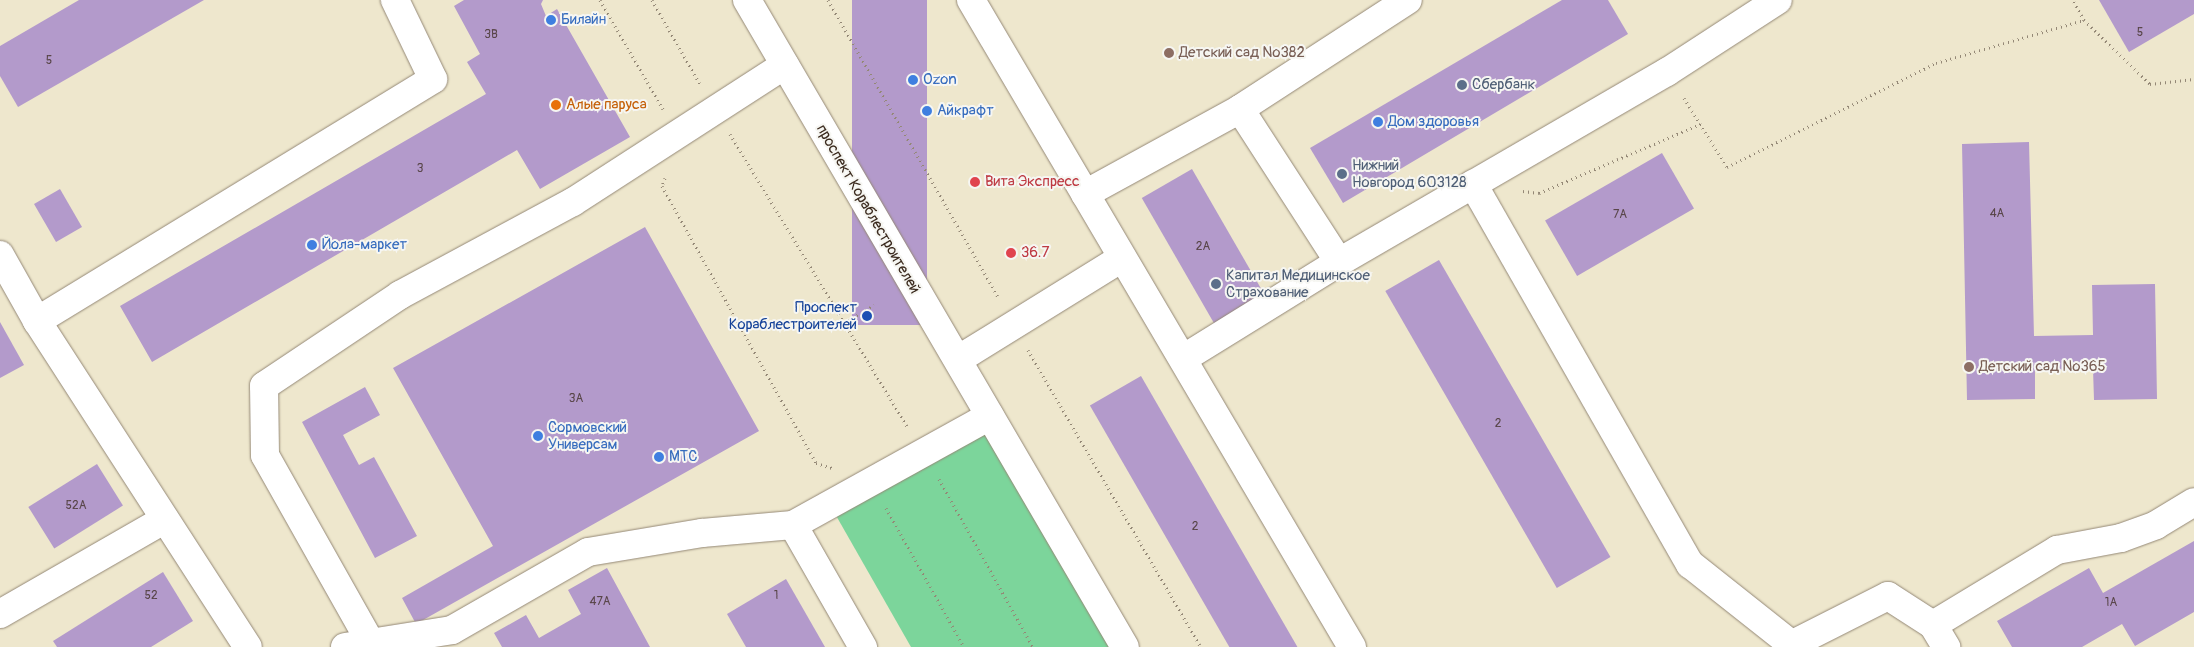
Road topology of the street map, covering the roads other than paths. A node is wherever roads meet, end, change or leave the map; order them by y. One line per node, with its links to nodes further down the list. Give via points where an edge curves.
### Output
1 (395, 0): 13 (street, via 433,78)
2 (748, 0): 6 (street, проспект Кораблестроителей)
3 (971, 0): 9 (street)
4 (1408, 0): 7 (street)
5 (1778, 0): 8 (street, via 1667,72)
6 (785, 65): 15 (street, проспект Кораблестроителей, via 912,286); 22 (street, via 573,202 400,295 264,386 265,455)
7 (1240, 110): 9 (street); 12 (street)
8 (1473, 184): 12 (street); 23 (street, via 1690,564)
9 (1085, 194): 11 (street)
10 (0, 254): 13 (street)
11 (1122, 258): 14 (street); 15 (street)
12 (1339, 262): 14 (street)
13 (37, 321): 18 (street)
14 (1184, 358): 27 (street)
15 (959, 359): 16 (street, проспект Кораблестроителей)
16 (990, 416): 19 (street); 26 (street, проспект Кораблестроителей)
17 (2194, 502): 21 (street, via 2156,524 2121,538 2057,550)
18 (165, 519): 20 (street); 24 (street)
19 (792, 525): 22 (street, via 702,533 588,552 452,630); 25 (street)
20 (0, 614)
21 (1940, 636): 23 (street, via 1888,596)
22 (363, 646)
23 (1789, 646)
24 (248, 647)
25 (863, 647)
26 (1125, 647)
27 (1352, 647)

